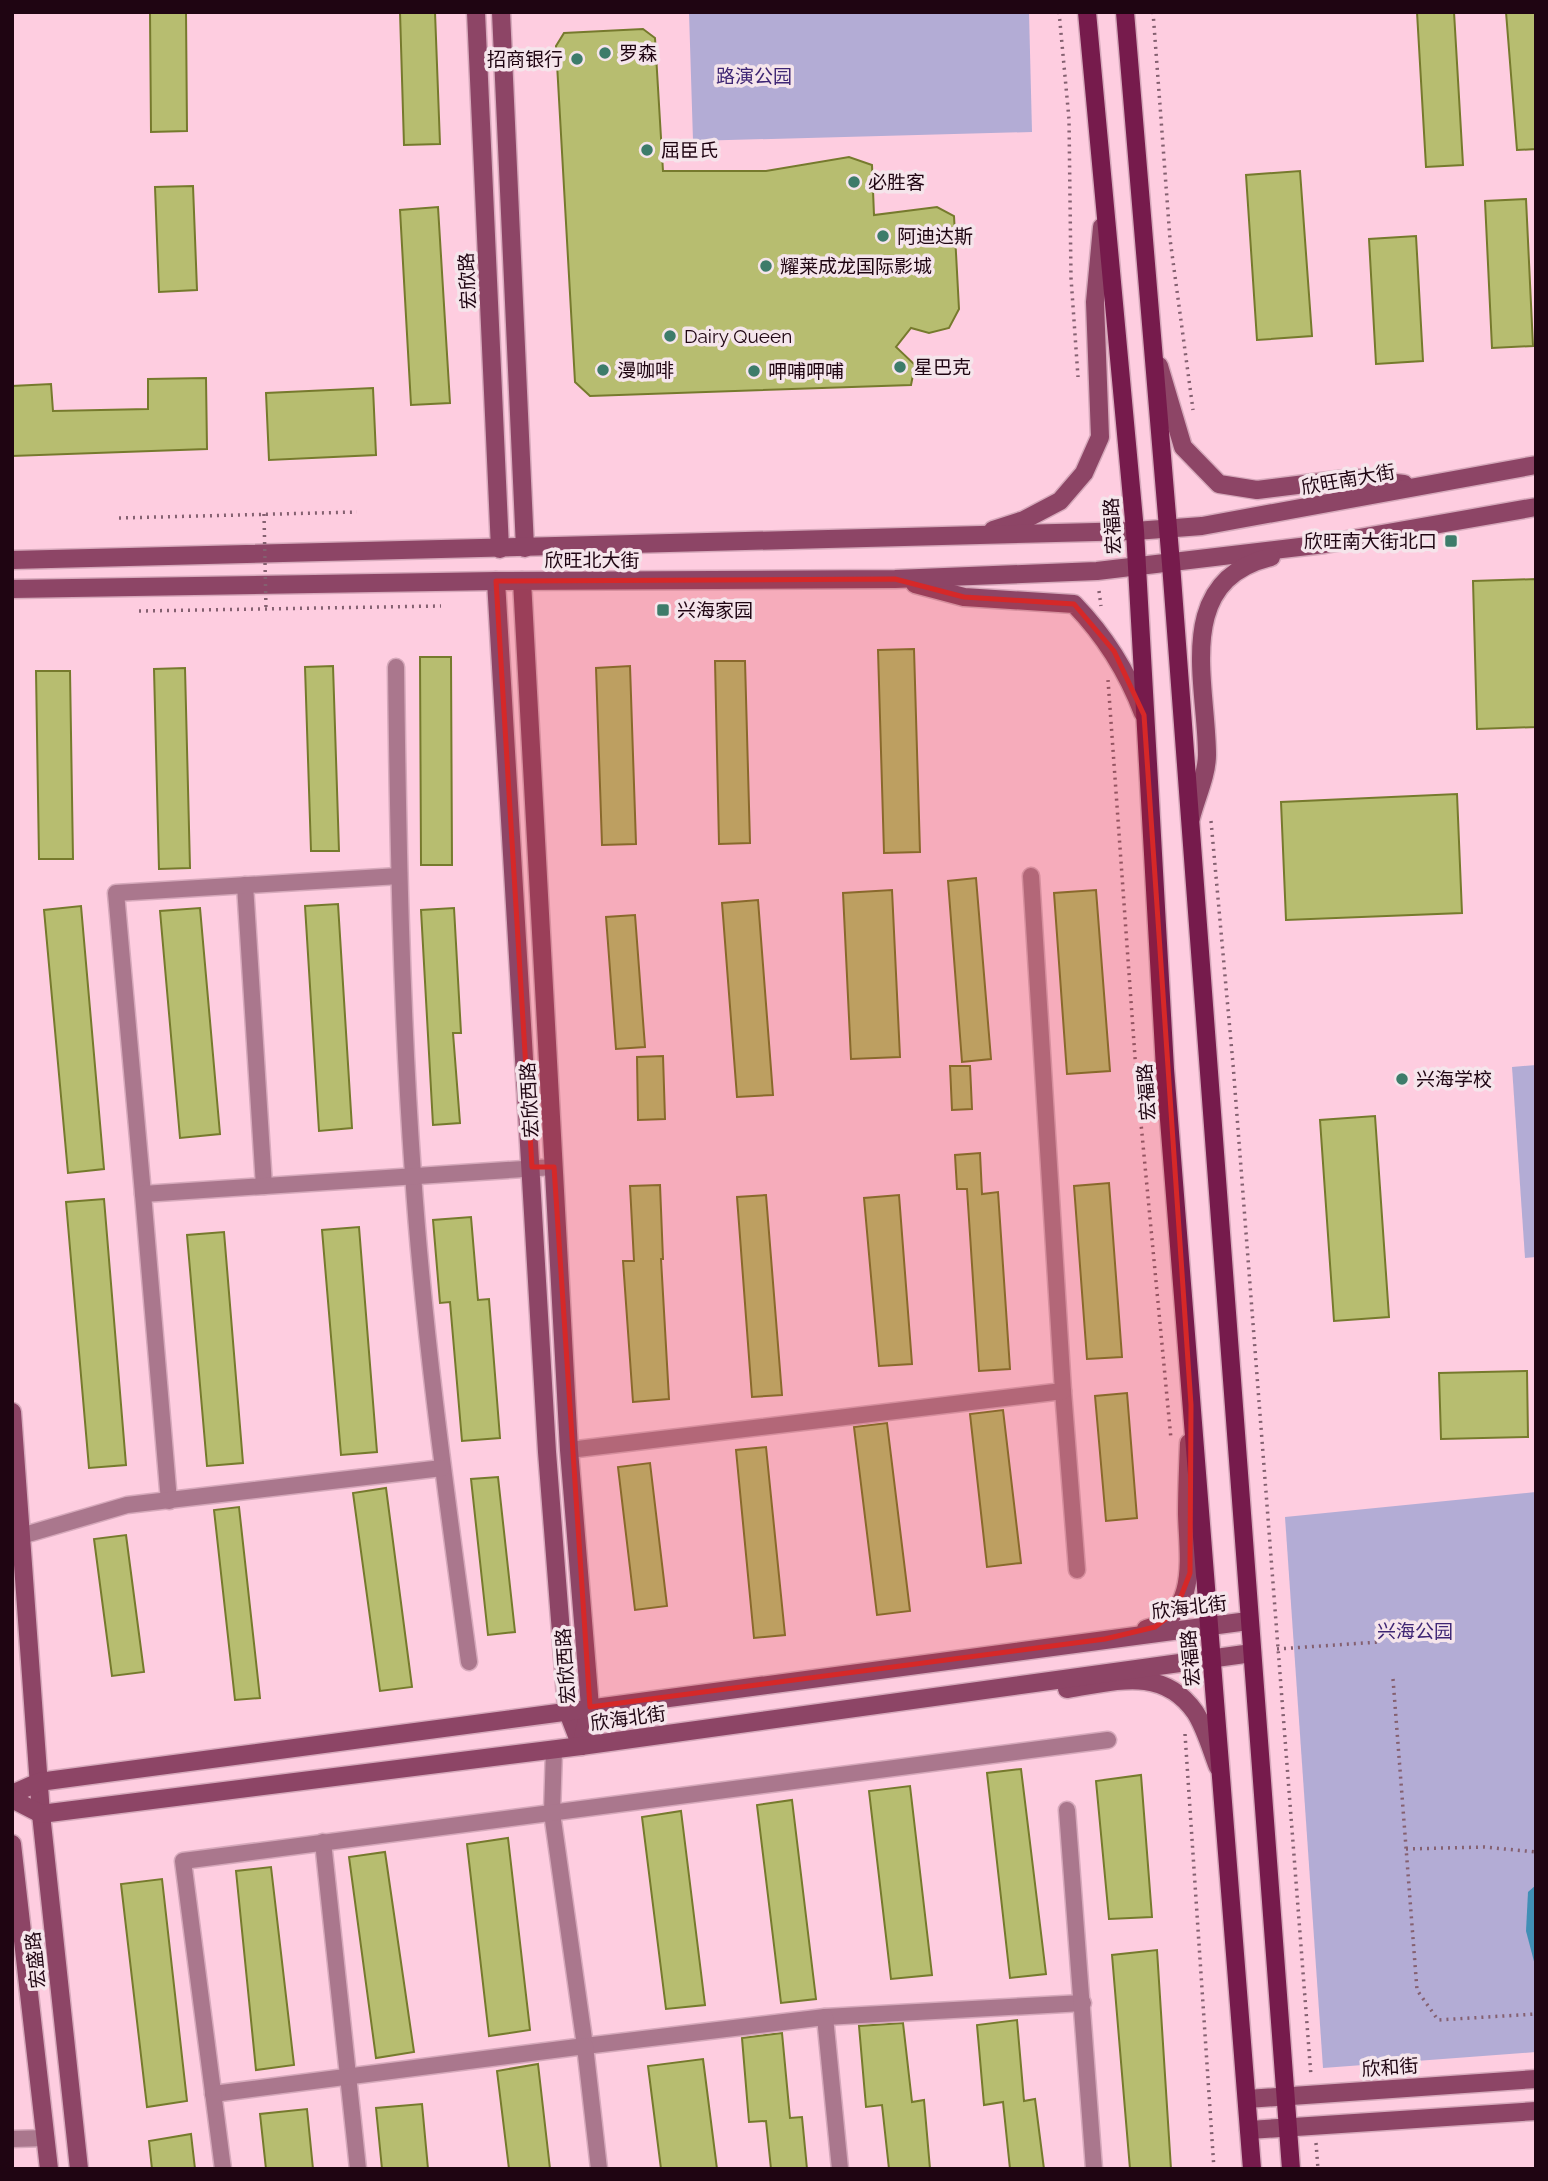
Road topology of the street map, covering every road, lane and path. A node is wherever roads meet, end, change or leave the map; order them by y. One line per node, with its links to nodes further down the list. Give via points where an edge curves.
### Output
1 (476, 12): 22 (street, 宏欣路)
2 (501, 12): 21 (street)
3 (1059, 12): 9 (path, via 1069,119 1071,278)
4 (1087, 12): 7 (main road, 宏福路)
5 (1125, 12): 8 (main road)
6 (1153, 12): 10 (path, via 1170,239)
7 (1104, 199): 18 (main road, 宏福路); 19 (street, via 1095,302 1100,437 1084,473 1060,501 1024,520)
8 (1151, 333): 12 (street, via 1183,447 1219,484 1257,490 1354,478); 17 (main road)
9 (1079, 390)
10 (1194, 418)
11 (1536, 465): 12 (street, 欣旺南大街)
12 (1424, 486): 17 (street, 欣旺南大街)
13 (1536, 507): 20 (street)
14 (357, 512): 15 (path)
15 (264, 514): 16 (path); 32 (path, bridge)
16 (119, 518)
17 (1168, 529): 18 (street, 欣旺北大街); 24 (main road)
18 (1135, 531): 19 (street, 欣旺北大街); 25 (main road, 宏福路)
19 (976, 536): 21 (street, 欣旺北大街)
20 (1325, 544): 24 (street); 39 (street, via 1265,558 1232,575 1212,601 1202,623 1199,647 1207,758)
21 (525, 548): 22 (street, 欣旺北大街)
22 (500, 549): 23 (street, 欣旺北大街)
23 (12, 560)
24 (1171, 564): 25 (street, 欣旺北大街); 39 (main road)
25 (1136, 568): 26 (street, 欣旺北大街); 37 (main road, 宏福路)
26 (895, 579): 28 (street, 欣旺北大街); 34 (street, via 964,597 1074,604)
27 (496, 581): 28 (street, 欣旺北大街); 29 (street, 欣旺北大街); 43 (street, 宏欣西路)
28 (522, 581): 44 (street, 宏欣西路)
29 (12, 589)
30 (1100, 590): 34 (path)
31 (442, 606): 32 (path)
32 (266, 609): 33 (path)
33 (139, 611)
34 (1104, 639): 37 (street, via 1131,682)
35 (396, 667): 40 (street)
36 (1107, 674): 51 (path, 宏福路, via 1136,1071)
37 (1144, 715): 49 (main road, 宏福路)
38 (1210, 820): 61 (path)
39 (1189, 824): 57 (main road)
40 (398, 876): 42 (street); 45 (street)
41 (1031, 876): 48 (street)
42 (245, 885): 46 (street); 47 (street, via 116,893)
43 (532, 1167): 44 (street); 45 (street); 68 (street, 宏欣西路)
44 (554, 1167): 52 (street, 宏欣西路)
45 (413, 1175): 46 (street); 53 (street)
46 (264, 1186): 47 (street)
47 (144, 1194): 54 (street)
48 (1063, 1391): 52 (street); 56 (street)
49 (1191, 1405): 58 (main road, 宏福路); 59 (street, via 1187,1471 1190,1573 1183,1598 1175,1612 1155,1627)
50 (12, 1412): 55 (street, 宏盛路)
51 (1172, 1444)
52 (569, 1450): 67 (street, 宏欣西路)
53 (442, 1468): 54 (street); 64 (street)
54 (169, 1501): 55 (street, via 127,1506)
55 (21, 1536): 74 (street, 宏盛路)
56 (1077, 1570)
57 (1248, 1621): 58 (street, 欣海北街); 62 (main road)
58 (1208, 1625): 59 (street, 欣海北街); 63 (main road, 宏福路)
59 (1105, 1639): 67 (street, 欣海北街)
60 (1379, 1642): 61 (path)
61 (1277, 1649): 89 (path)
62 (1252, 1653): 63 (street, 欣海北街); 91 (main road)
63 (1212, 1657): 66 (street, 欣海北街); 73 (main road, 宏福路)
64 (469, 1662)
65 (1393, 1679): 81 (path)
66 (972, 1690): 71 (street, 欣海北街); 73 (street, via 1039,1693 1139,1679 1158,1682 1179,1694 1196,1713)
67 (590, 1707): 68 (street, 欣海北街); 71 (street, 宏欣西路)
68 (567, 1710): 71 (street, 宏欣西路); 74 (street, 欣海北街)
69 (1185, 1731): 106 (path)
70 (1108, 1740): 77 (street)
71 (581, 1746): 72 (street, 欣海北街)
72 (554, 1750): 77 (street); 78 (street, 欣海北街)
73 (1221, 1772): 92 (main road, 宏福路)
74 (39, 1782): 75 (street, 欣海北街); 78 (street, 宏盛路)
75 (12, 1797): 78 (street, 欣海北街)
76 (1067, 1810): 83 (street)
77 (552, 1812): 79 (street); 86 (street)
78 (41, 1814): 100 (street, 宏盛路)
79 (323, 1842): 87 (street); 90 (street, via 183,1861)
80 (12, 1843): 97 (street, 宏盛路)
81 (1406, 1849): 82 (path, via 1484,1847); 84 (path, via 1416,1990 1438,2020)
82 (1536, 1852)
83 (1083, 2003): 85 (street); 105 (street)
84 (1536, 2014)
85 (825, 2017): 86 (street); 104 (street)
86 (585, 2046): 87 (street); 103 (street)
87 (347, 2077): 90 (street); 102 (street)
88 (1536, 2079): 89 (street, 欣和街)
89 (1313, 2093): 91 (street, 欣和街)
90 (213, 2094): 101 (street)
91 (1285, 2095): 92 (street, 欣和街); 95 (main road)
92 (1247, 2099): 96 (main road, 宏福路)
93 (1536, 2111): 94 (street)
94 (1315, 2125): 95 (street); 109 (path)
95 (1288, 2127): 96 (street); 108 (main road)
96 (1249, 2130): 107 (main road, 宏福路)
97 (46, 2138): 98 (street); 99 (street, 宏盛路)
98 (12, 2140)
99 (49, 2169)
100 (79, 2169)
101 (223, 2169)
102 (358, 2169)
103 (598, 2169)
104 (840, 2169)
105 (1094, 2169)
106 (1214, 2169)
107 (1252, 2169)
108 (1291, 2169)
109 (1318, 2169)

